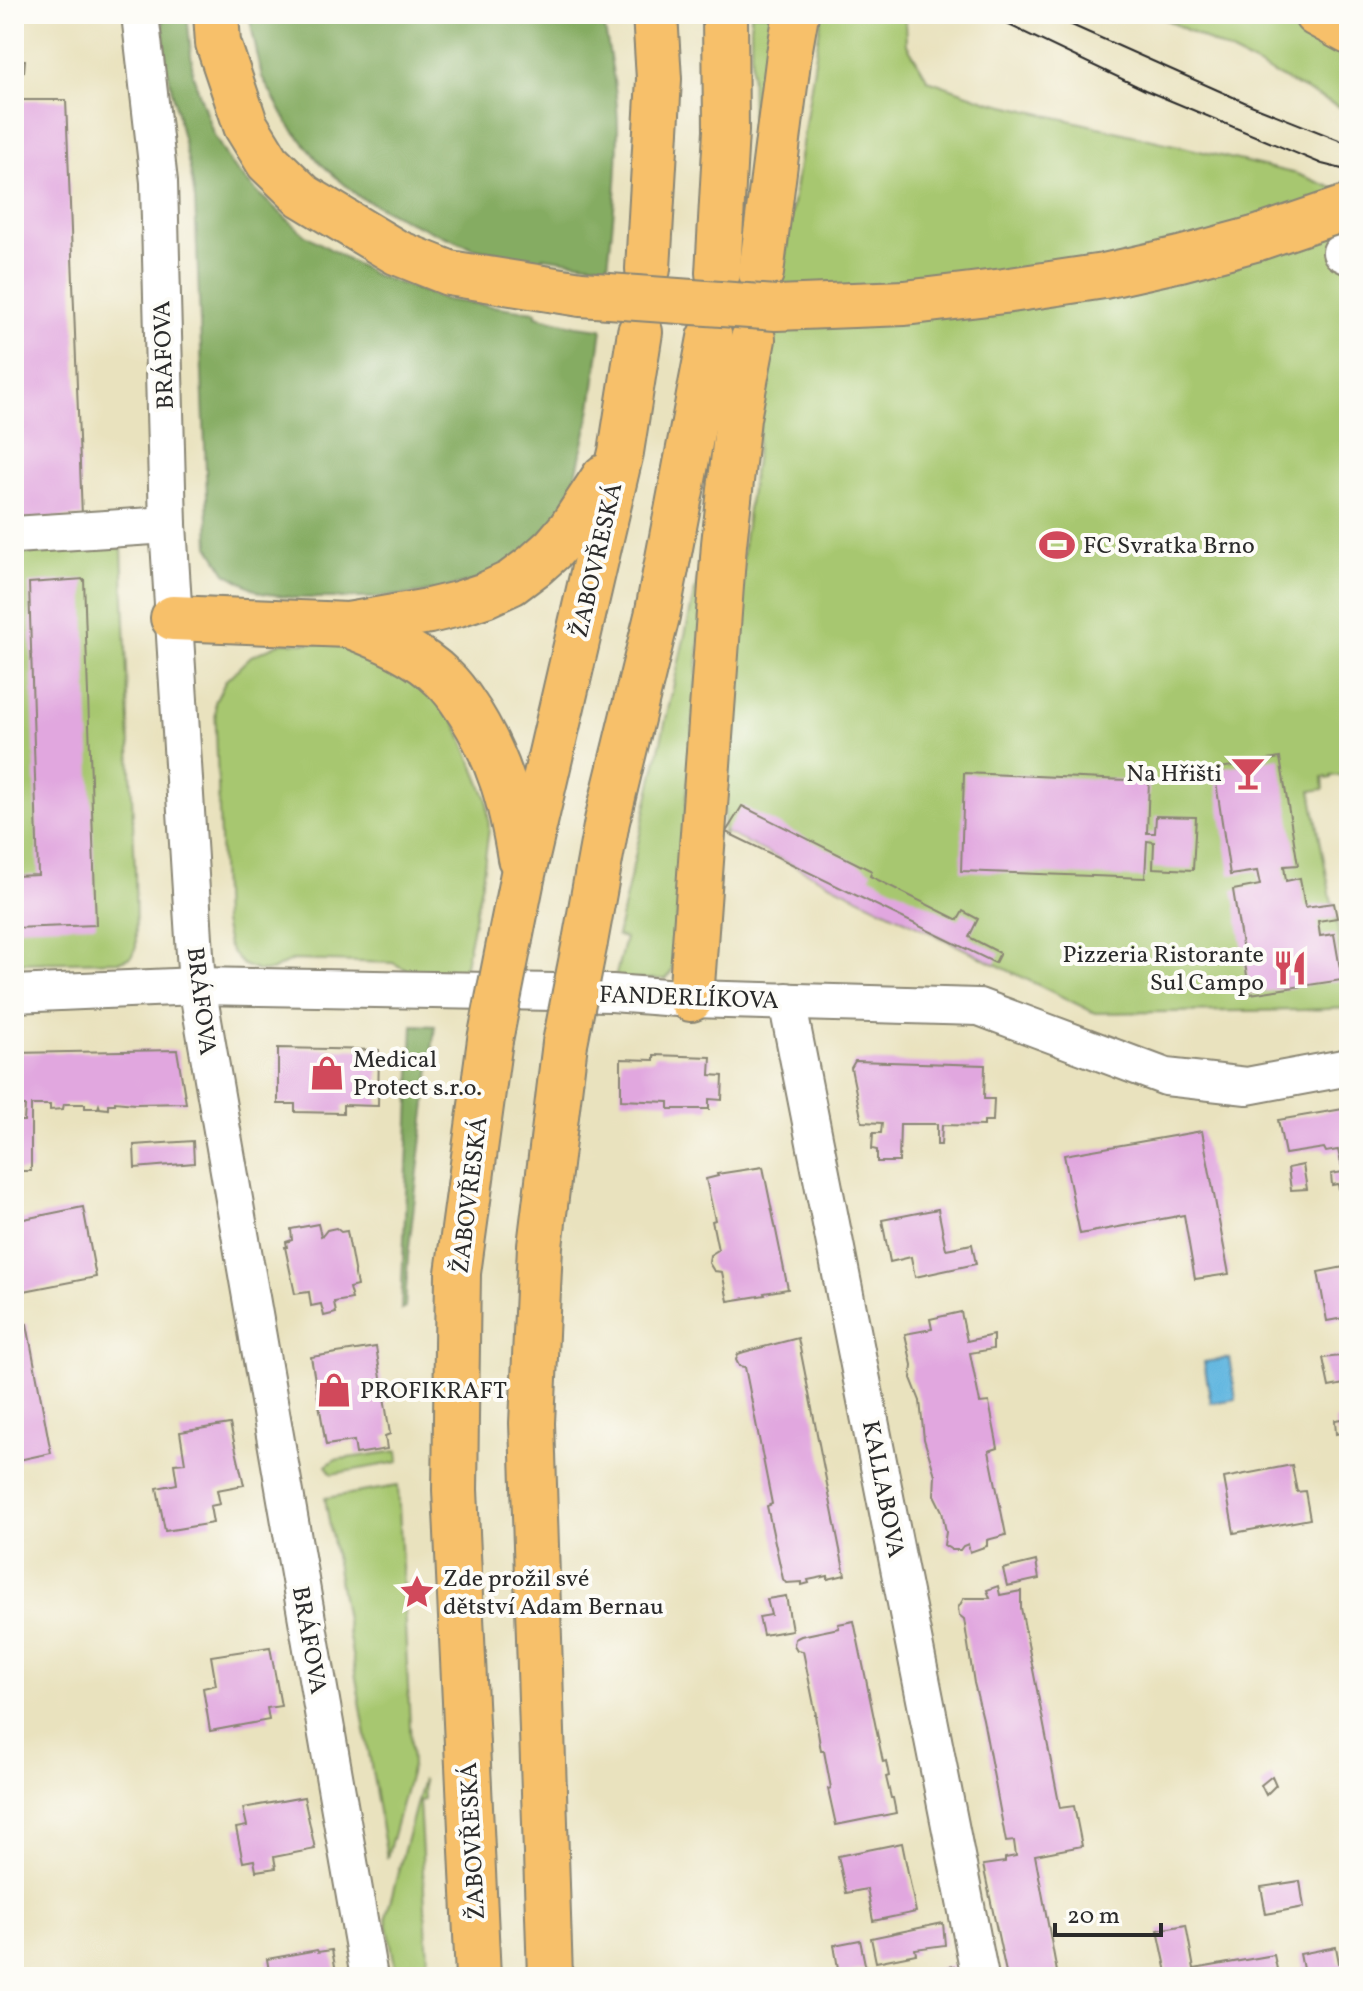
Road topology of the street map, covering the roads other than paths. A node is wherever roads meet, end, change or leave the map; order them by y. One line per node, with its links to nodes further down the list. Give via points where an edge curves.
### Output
1 (140, 14): 17 (street, BRÁFOVA, via 159,182)
2 (216, 14): 10 (highway, bridge, via 218,43 246,126 268,162 303,196 396,252 449,273 581,294 776,308 919,301 1135,270 1258,238)
3 (637, 14): 9 (highway)
4 (655, 14): 9 (highway)
5 (725, 14): 12 (highway, via 726,131)
6 (1316, 14): 8 (highway)
7 (792, 27): 13 (highway)
8 (1349, 32)
9 (659, 79): 11 (highway)
10 (1349, 207)
11 (648, 269)
12 (718, 273)
13 (761, 273)
14 (640, 332): 16 (highway, ŽABOVŘESKÁ)
15 (738, 418): 19 (highway); 19 (highway, via 731,339); 25 (highway)
16 (621, 452): 21 (highway, via 570,529 511,583 458,604); 22 (highway, ŽABOVŘESKÁ)
17 (168, 525): 18 (street); 20 (street, BRÁFOVA)
18 (14, 535)
19 (657, 616): 30 (highway, bridge, via 607,821 565,1043 540,1246 532,1423)
20 (173, 618): 21 (highway); 23 (street, BRÁFOVA)
21 (348, 625): 22 (highway, via 413,655 459,696 498,765)
22 (523, 874): 29 (highway, ŽABOVŘESKÁ, bridge, via 490,1040 458,1273 455,1490)
23 (197, 986): 24 (street, FANDERLÍKOVA); 25 (street, FANDERLÍKOVA); 28 (street, BRÁFOVA)
24 (14, 994)
25 (691, 999): 26 (street, FANDERLÍKOVA)
26 (787, 1001): 27 (street, FANDERLÍKOVA, via 979,1007 1179,1079 1247,1086); 31 (street, KALLABOVA)
27 (1349, 1067)
28 (369, 1977)
29 (478, 1977)
30 (550, 1977)
31 (980, 1977)

